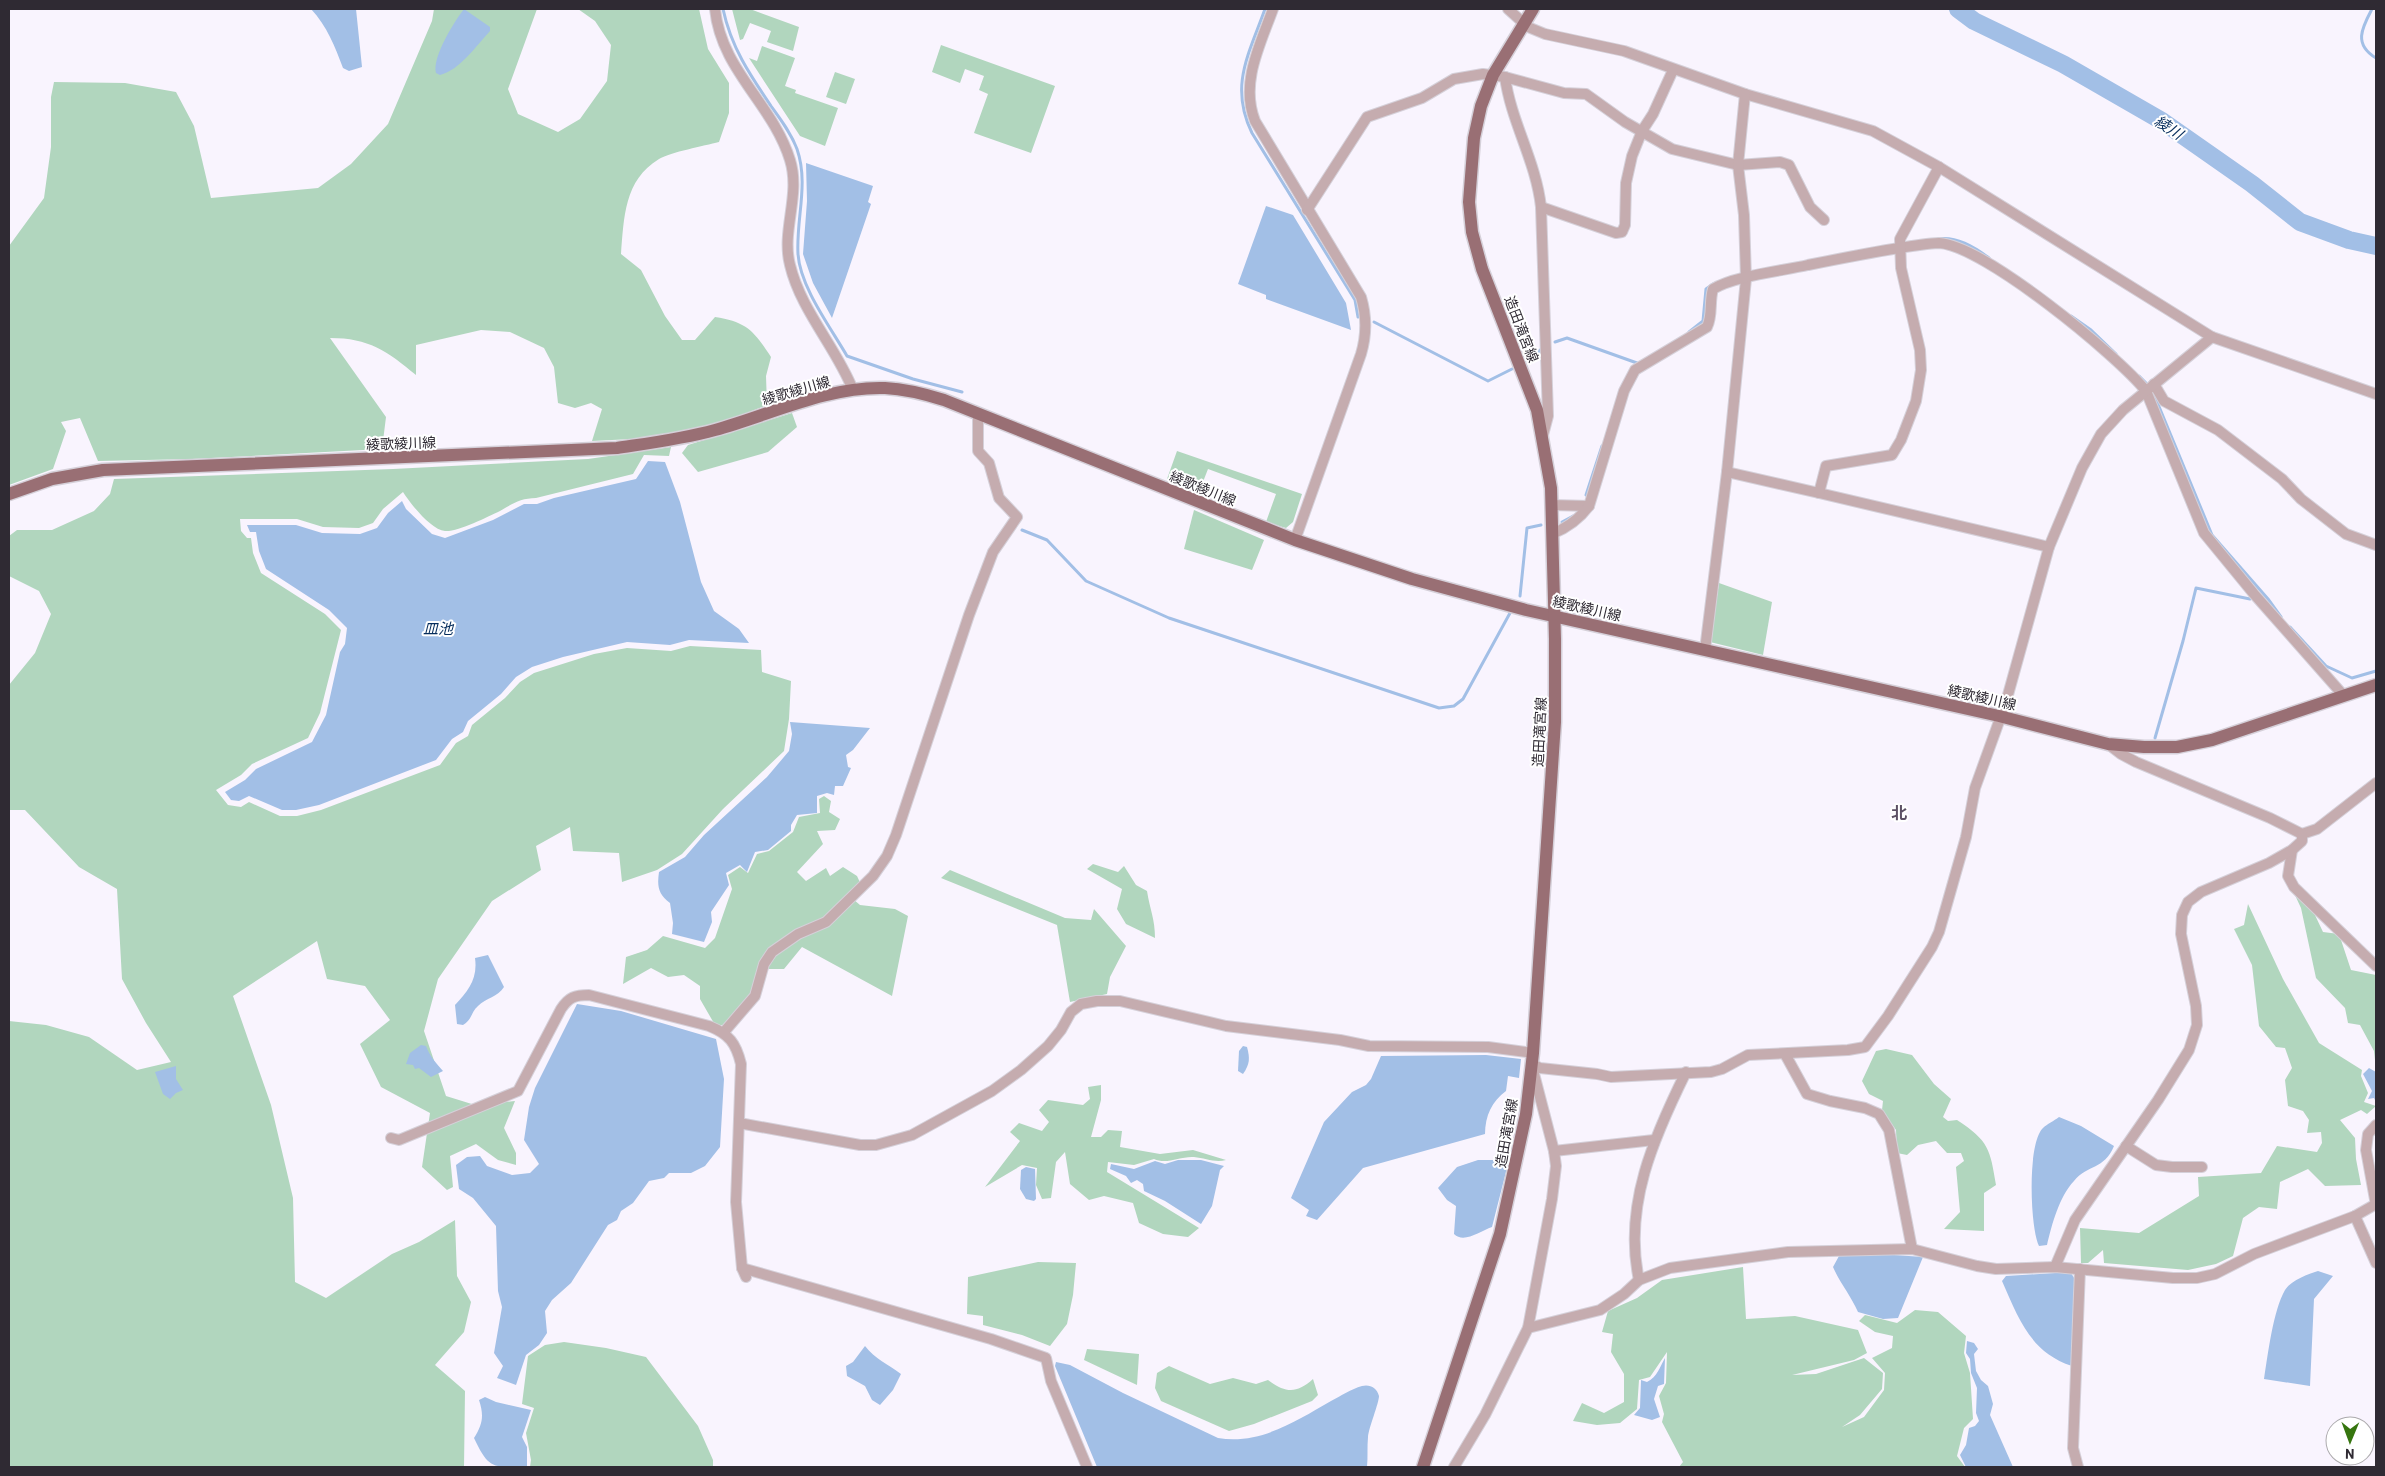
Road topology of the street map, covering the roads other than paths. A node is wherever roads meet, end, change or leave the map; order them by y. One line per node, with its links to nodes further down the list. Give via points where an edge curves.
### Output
1 (715, 9): 19 (street, via 723,45 791,161 794,195 789,264 803,299 844,368)
2 (1273, 9): 13 (street, via 1252,67 1249,100 1254,121)
3 (1508, 9): 5 (street)
4 (1533, 9): 5 (main road, 造田滝宮線)
5 (1522, 23): 6 (street, via 1545,34 1624,51); 7 (main road, 造田滝宮線)
6 (1673, 70): 8 (street); 9 (street)
7 (1499, 76): 9 (street, via 1564,94 1586,94); 12 (street, via 1537,177); 13 (street, via 1470,74 1454,79 1422,98 1367,117); 23 (main road, 造田滝宮線, via 1481,106 1474,138 1469,202 1472,232 1482,269 1537,410)
8 (1745, 94): 10 (street); 11 (street, via 1873,131)
9 (1642, 131): 10 (street, via 1672,149); 12 (street, via 1626,183 1622,232 1616,233)
10 (1738, 165): 14 (street, via 1780,162 1789,165 1810,207); 16 (street, via 1744,214)
11 (1939, 167): 15 (street, via 1903,232); 17 (street)
12 (1541, 207): 23 (street, via 1548,416)
13 (1307, 210): 30 (street, via 1361,297 1366,327 1361,354)
14 (1824, 220)
15 (1899, 248): 16 (street); 20 (street, via 1939,243 1958,247 1985,260 2081,330 2136,378); 25 (street, via 1920,350 1921,370 1916,401 1892,455 1826,466)
16 (1746, 279): 24 (street); 28 (street, via 1713,289 1707,327 1635,370 1624,391)
17 (2212, 337): 18 (street); 21 (street)
18 (2154, 384): 20 (street); 31 (street, via 2164,401 2218,430 2346,534)
19 (853, 390): 22 (main road, 綾歌綾川線, via 903,390 944,400); 26 (main road, 綾歌綾川線, via 715,430 617,448 138,468 74,474)
20 (2146, 391): 32 (street, via 2101,434 2082,468); 36 (street, via 2204,533)
21 (2376, 394)
22 (978, 414): 30 (main road, 綾歌綾川線); 45 (street, via 978,451 989,463 1000,498 1017,517 993,552 969,615 896,835 873,876 826,922 798,934 772,952 764,964 755,996)
23 (1543, 435): 27 (main road, 造田滝宮線)
24 (1727, 472): 25 (street); 34 (street)
25 (1819, 493): 32 (street)
26 (9, 494)
27 (1551, 505): 28 (street); 29 (main road, 造田滝宮線)
28 (1589, 506): 29 (street, via 1582,516)
29 (1552, 534): 33 (main road, 造田滝宮線)
30 (1295, 540): 33 (main road, 綾歌綾川線, via 1421,582)
31 (2376, 545)
32 (2049, 547): 37 (street, via 2006,702)
33 (1555, 616): 34 (main road, 綾歌綾川線); 47 (main road, 造田滝宮線, via 1555,722)
34 (1705, 650): 37 (main road, 綾歌綾川線)
35 (2376, 685): 36 (main road, 綾歌綾川線)
36 (2344, 696): 39 (main road, 綾歌綾川線, via 2212,740 2177,747)
37 (1999, 716): 38 (main road, 綾歌綾川線); 46 (street, via 1977,781 1966,836 1932,947 1865,1047)
38 (2108, 744): 39 (main road, 綾歌綾川線); 40 (street)
39 (2144, 747): 40 (street)
40 (2136, 762): 42 (street)
41 (2376, 783): 42 (street, via 2317,829)
42 (2302, 834): 43 (street, via 2302,841)
43 (2292, 850): 44 (street, via 2288,876 2294,887); 53 (street, via 2270,864 2201,892 2188,902 2182,916 2181,934 2197,1025 2189,1050)
44 (2376, 966)
45 (724, 1032): 49 (street, via 738,1050 741,1064); 51 (street, via 589,995 576,995 561,1009 518,1091 399,1140)
46 (1785, 1054): 48 (street, via 1748,1055 1716,1070); 58 (street, via 1807,1094 1879,1114 1889,1130)
47 (1532, 1058): 48 (street, via 1540,1068 1611,1077); 49 (street, via 1488,1047 1370,1046 1226,1026 1120,1001 1098,1001 1081,1004 1071,1012 1057,1035 1021,1070 962,1108 895,1142 860,1145); 54 (street); 65 (main road, 造田滝宮線, via 1526,1114 1500,1234)
48 (1686, 1072): 52 (street)
49 (739, 1124): 64 (street, via 736,1202 744,1272 991,1339 1046,1358 1051,1381)
50 (2376, 1124): 56 (street, via 2368,1134 2366,1150)
51 (391, 1138)
52 (1654, 1140): 54 (street); 62 (street, via 1636,1208 1634,1237)
53 (2126, 1146): 55 (street, via 2156,1165); 60 (street, via 2075,1220)
54 (1554, 1151): 63 (street, via 1556,1166 1552,1199)
55 (2202, 1167)
56 (2376, 1205): 57 (street)
57 (2355, 1216): 59 (street); 61 (street, via 2254,1254 2215,1274 2197,1278)
58 (1912, 1249): 60 (street, via 1996,1269); 62 (street, via 1788,1252 1670,1268)
59 (2376, 1263)
60 (2055, 1268): 61 (street)
61 (2080, 1269): 67 (street, via 2073,1448)
62 (1639, 1280): 63 (street, via 1600,1310)
63 (1528, 1328): 66 (street, via 1485,1415)
64 (1087, 1467)
65 (1423, 1467)
66 (1454, 1467)
67 (2078, 1467)

